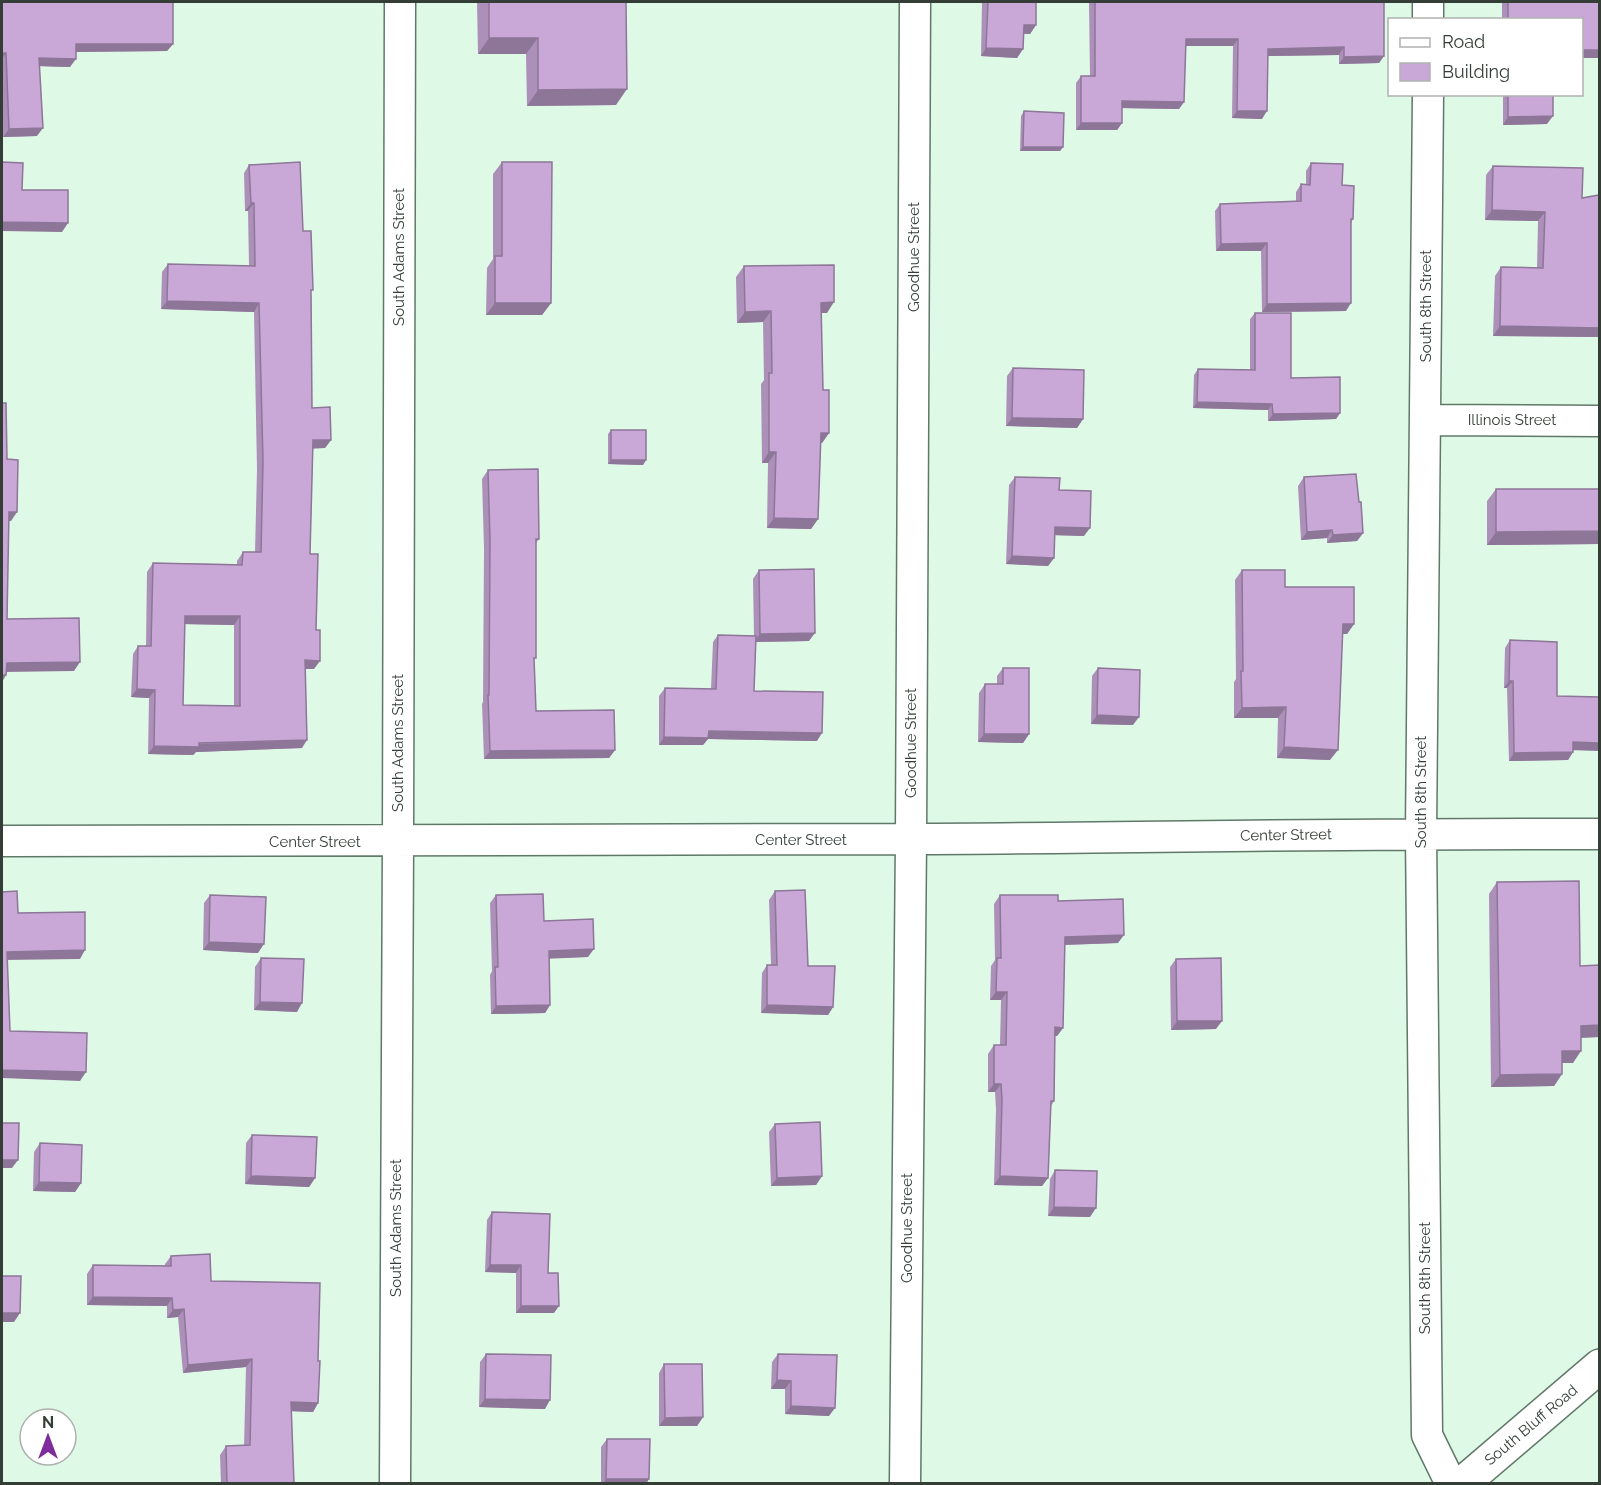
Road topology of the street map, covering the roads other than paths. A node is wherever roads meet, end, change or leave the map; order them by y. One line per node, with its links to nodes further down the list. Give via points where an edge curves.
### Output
1 (400, 2): 12 (street, South Adams Street)
2 (915, 2): 10 (street, Goodhue Street)
3 (1428, 2): 4 (street)
4 (1428, 18)
5 (1428, 96): 6 (street, South 8th Street)
6 (1425, 420): 7 (street, Illinois Street); 8 (street, South 8th Street)
7 (1599, 421)
8 (1421, 833): 9 (street, Center Street); 10 (street, Center Street); 16 (street, South 8th Street, via 1427,1435)
9 (1599, 834)
10 (911, 839): 12 (street, Center Street); 15 (street, Goodhue Street)
11 (2, 841): 12 (street, Center Street)
12 (398, 842): 14 (street, South Adams Street)
13 (1599, 1366): 17 (street, South Bluff Road)
14 (395, 1484)
15 (905, 1484)
16 (1451, 1484)
17 (1462, 1484)

